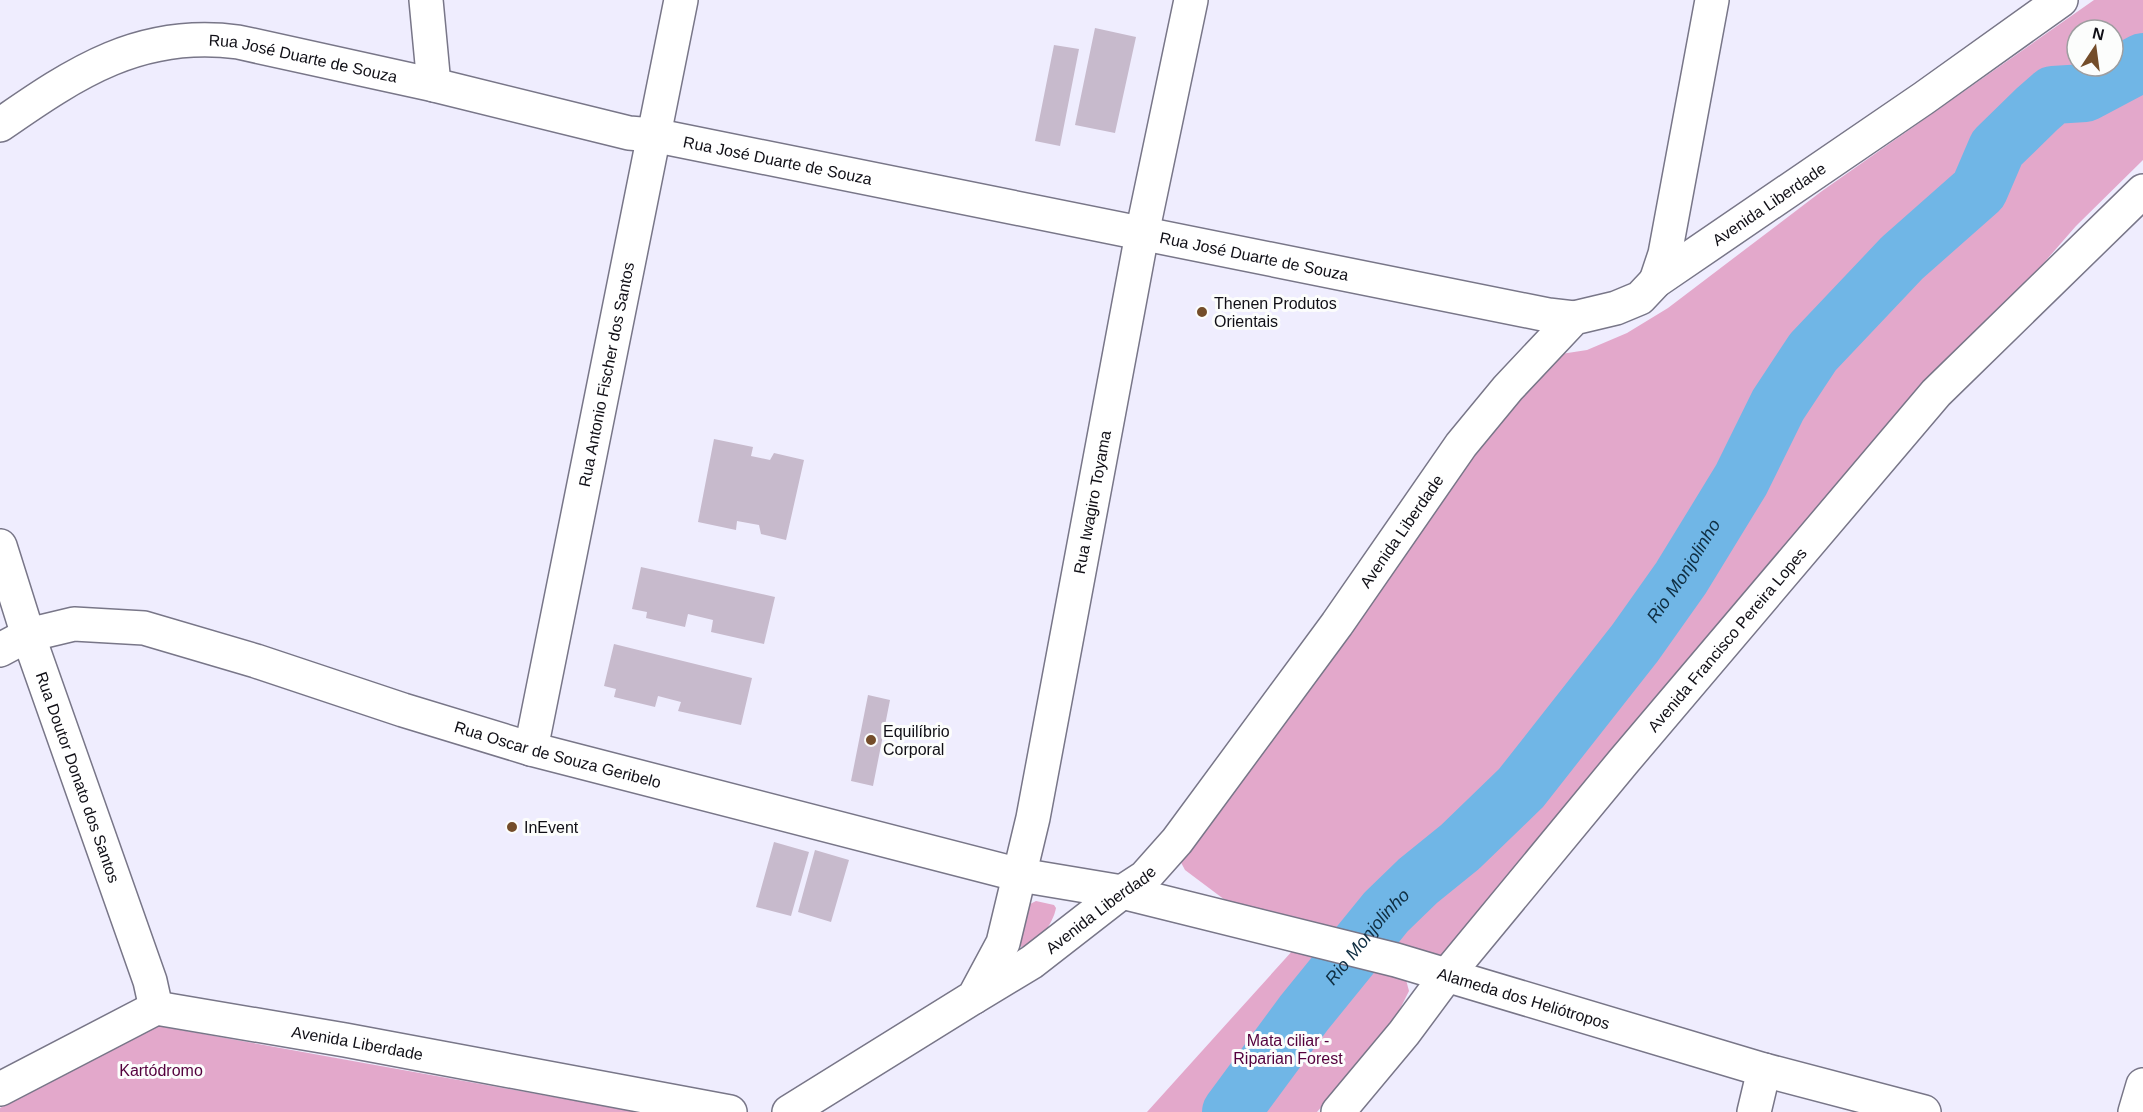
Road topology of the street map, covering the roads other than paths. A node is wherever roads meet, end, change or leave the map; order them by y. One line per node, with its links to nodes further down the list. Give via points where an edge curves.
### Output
1 (426, 0): 6 (street)
2 (681, 0): 8 (street, Rua Antonio Fischer dos Santos)
3 (1191, 0): 10 (street, Rua Iwagiro Toyama)
4 (1712, 0): 11 (street, via 1665,254)
5 (2061, 0): 11 (street, Avenida Liberdade)
6 (434, 85): 7 (street, Rua José Duarte de Souza, via 238,42 191,39 146,46 105,61 50,91); 8 (street, Rua José Duarte de Souza, via 630,133)
7 (0, 125)
8 (653, 135): 10 (street, Rua José Duarte de Souza); 16 (street, Rua Antonio Fischer dos Santos)
9 (2143, 191): 19 (street, Avenida Francisco Pereira Lopes, via 1936,393)
10 (1142, 234): 12 (street, Rua José Duarte de Souza); 17 (street, Rua Iwagiro Toyama)
11 (1656, 281): 12 (street, Avenida Liberdade, via 1640,298)
12 (1574, 318): 18 (street, Avenida Liberdade, via 1461,445 1337,624 1177,841 1145,877)
13 (0, 546): 14 (street, Rua Doutor Donato dos Santos)
14 (28, 635): 15 (street, Rua Oscar de Souza Geribelo); 16 (street, Rua Oscar de Souza Geribelo, via 74,624 144,628); 21 (street, Rua Doutor Donato dos Santos, via 150,981)
15 (0, 650)
16 (531, 749): 17 (street, Rua Oscar de Souza Geribelo)
17 (1020, 875): 18 (street, Rua Oscar de Souza Geribelo); 20 (street, Rua Iwagiro Toyama, via 1003,943)
18 (1122, 892): 19 (street, Alameda dos Heliótropos); 20 (street, Avenida Liberdade, via 1032,962)
19 (1447, 975): 22 (street, Alameda dos Heliótropos); 27 (street, Avenida Francisco Pereira Lopes)
20 (974, 997): 26 (street, Avenida Liberdade)
21 (156, 1008): 24 (street); 25 (street, Avenida Liberdade)
22 (1764, 1070): 28 (street); 29 (street, Alameda dos Heliótropos)
23 (2143, 1085): 30 (street)
24 (0, 1089)
25 (730, 1112)
26 (789, 1112)
27 (1338, 1112)
28 (1754, 1112)
29 (1924, 1112)
30 (2135, 1112)

